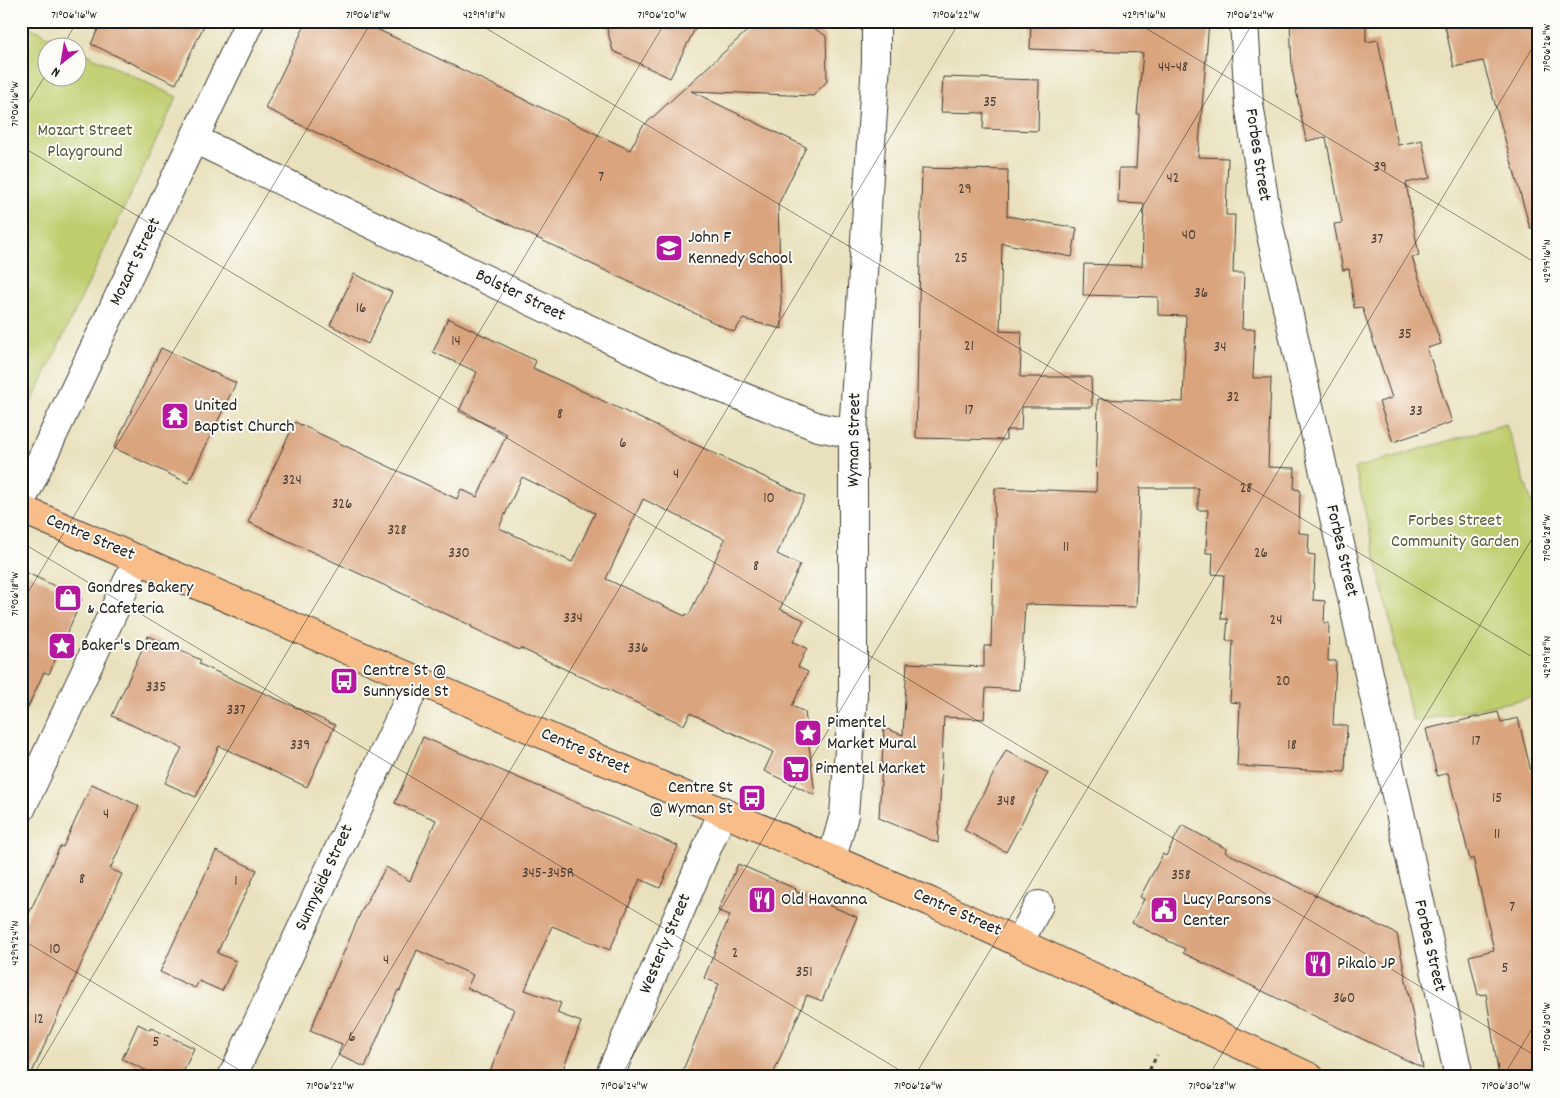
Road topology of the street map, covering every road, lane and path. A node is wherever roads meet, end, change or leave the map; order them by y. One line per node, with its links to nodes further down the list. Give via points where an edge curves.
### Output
1 (250, 21): 4 (street, Mozart Street)
2 (876, 21): 5 (street, Wyman Street)
3 (1244, 21): 20 (street, Forbes Street, via 1250,104 1267,217)
4 (194, 139): 5 (street, Bolster Street, via 666,366 818,427); 6 (street, Mozart Street)
5 (853, 434): 12 (street, Wyman Street, via 853,696 844,814)
6 (21, 502)
7 (21, 508): 8 (main road, Centre Street)
8 (138, 559): 9 (main road, Centre Street); 10 (street)
9 (418, 680): 11 (main road, Centre Street); 16 (street, Sunnyside Street)
10 (21, 809)
11 (723, 812): 12 (main road, Centre Street); 17 (street, Westerly Street)
12 (832, 858): 14 (main road, Centre Street)
13 (1039, 905): 14 (street)
14 (1020, 941): 19 (main road, Centre Street)
15 (1157, 1055): 18 (path)
16 (232, 1077)
17 (610, 1077)
18 (1146, 1077)
19 (1310, 1077)
20 (1459, 1077)

